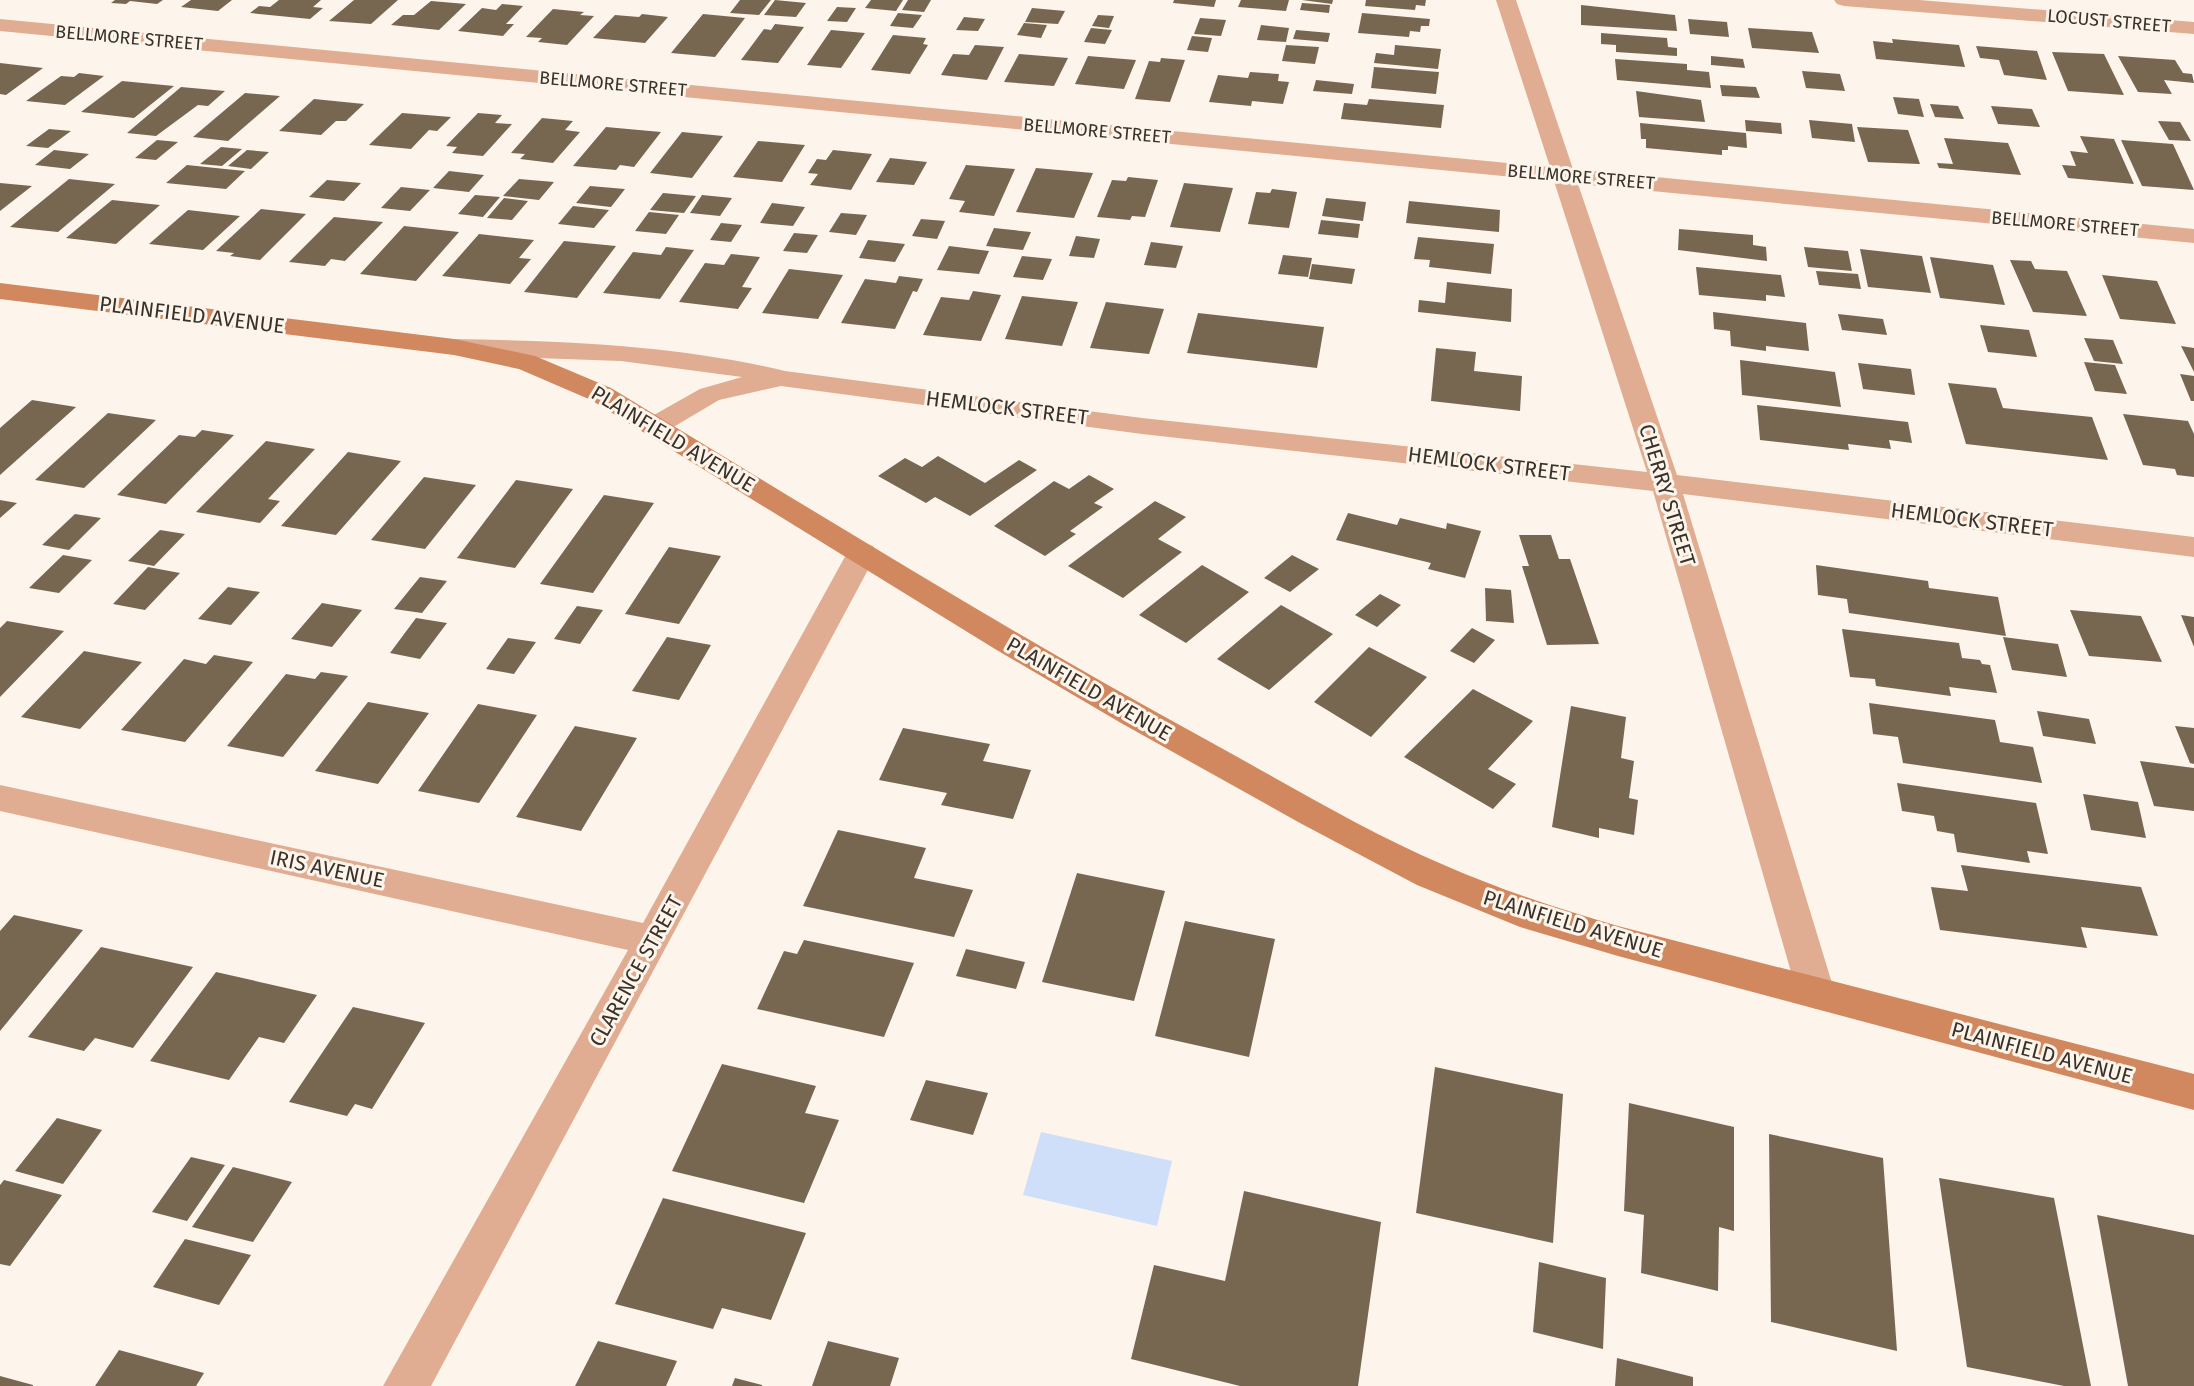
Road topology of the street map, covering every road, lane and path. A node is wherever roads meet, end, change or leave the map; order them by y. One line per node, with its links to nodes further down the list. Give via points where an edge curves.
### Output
1 (1506, 0): 5 (street, CHERRY STREET)
2 (1844, 0): 4 (street, LOCUST STREET)
3 (0, 26): 5 (street, BELLMORE STREET)
4 (2194, 28)
5 (1564, 176): 6 (street, BELLMORE STREET); 11 (street, CHERRY STREET)
6 (2194, 236)
7 (0, 291): 8 (main road, PLAINFIELD AVENUE)
8 (454, 347): 9 (street, HEMLOCK STREET, via 594,349 733,365); 10 (main road, PLAINFIELD AVENUE, via 526,362 564,376)
9 (785, 379): 10 (street, HEMLOCK STREET, via 736,384 708,393); 11 (street, HEMLOCK STREET, via 1142,426)
10 (655, 426): 13 (main road, PLAINFIELD AVENUE)
11 (1665, 483): 12 (street, HEMLOCK STREET); 16 (street, CHERRY STREET)
12 (2194, 547)
13 (862, 553): 15 (street, CLARENCE STREET); 16 (main road, PLAINFIELD AVENUE, via 1194,749 1430,875 1533,916)
14 (0, 798): 15 (street, IRIS AVENUE)
15 (653, 940): 18 (street, CLARENCE STREET)
16 (1816, 993): 17 (main road, PLAINFIELD AVENUE)
17 (2194, 1092)
18 (406, 1386)

